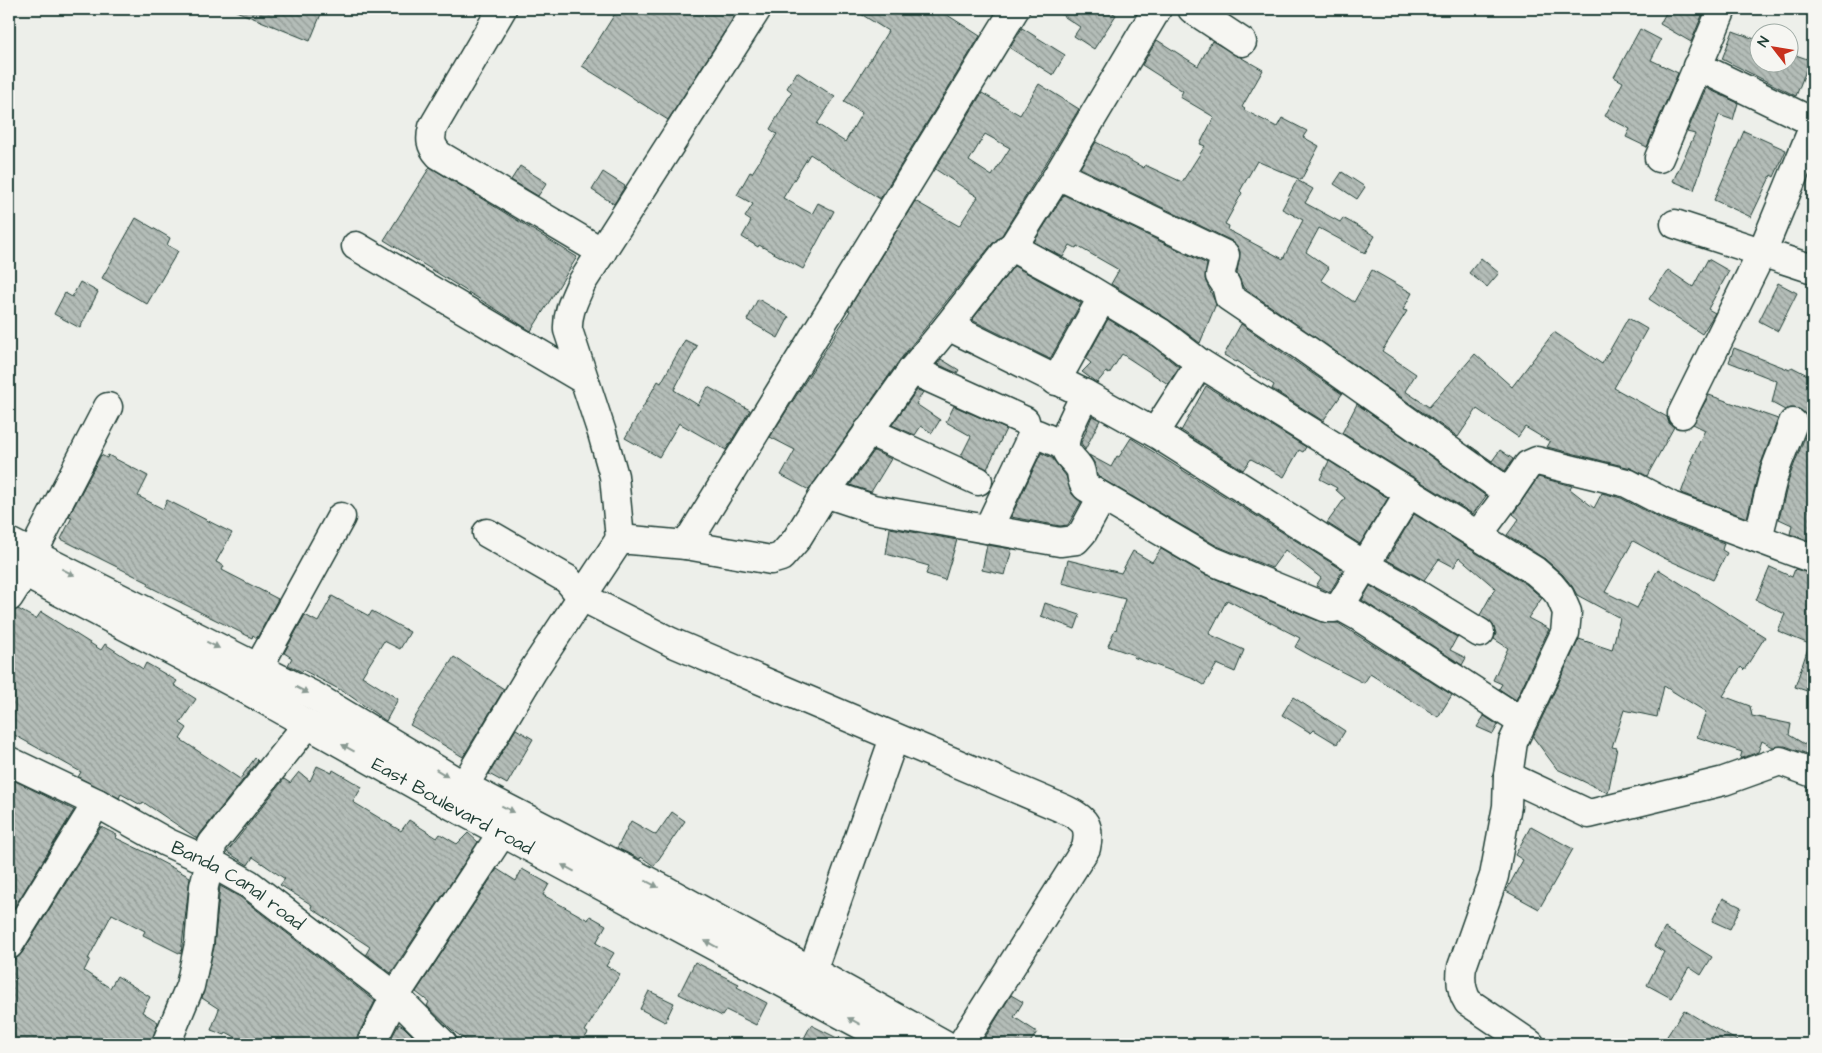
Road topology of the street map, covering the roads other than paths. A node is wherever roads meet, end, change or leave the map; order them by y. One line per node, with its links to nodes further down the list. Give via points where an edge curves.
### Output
1 (502, 9): 16 (street, via 433,127 432,148 438,155)
2 (757, 9): 16 (street)
3 (1015, 9): 47 (street)
4 (1157, 9): 12 (street)
5 (1192, 9): 7 (street)
6 (1722, 9): 8 (street)
7 (1242, 42)
8 (1697, 66): 9 (street); 11 (street)
9 (1813, 122)
10 (1813, 128): 17 (street)
11 (1658, 158)
12 (1058, 175): 15 (street); 38 (street, via 1225,255 1220,276 1229,297)
13 (1675, 224): 17 (street)
14 (356, 246): 22 (street)
15 (1012, 248): 19 (street); 20 (street)
16 (602, 252): 21 (street, via 572,304)
17 (1762, 252): 18 (street); 29 (street)
18 (1813, 269)
19 (1102, 298): 23 (street, via 1161,333); 26 (street)
20 (948, 326): 24 (street); 26 (street)
21 (568, 330): 22 (street); 25 (street)
22 (523, 345): 25 (street)
23 (1200, 363): 33 (street); 37 (street)
24 (912, 370): 30 (street); 32 (street)
25 (584, 380): 45 (street, via 614,476)
26 (1056, 380): 27 (street)
27 (1085, 394): 33 (street); 34 (street)
28 (108, 407): 49 (street)
29 (1682, 414)
30 (1025, 421)
31 (1792, 423): 44 (street, via 1775,470)
32 (868, 431): 35 (street); 36 (street)
33 (1155, 433): 50 (street)
34 (1065, 446): 39 (street, via 1080,470 1081,482); 41 (street, via 1037,434 1031,438)
35 (978, 481)
36 (825, 493): 41 (street, via 873,509); 47 (street, via 805,527 781,557 771,560)
37 (1409, 493): 43 (street); 50 (street)
38 (1509, 493): 43 (street); 44 (street, via 1528,465 1539,461 1627,483 1671,506)
39 (1102, 497): 41 (street, via 1076,540 1060,542); 53 (street, via 1210,560 1326,608)
40 (341, 517): 55 (street)
41 (988, 529)
42 (487, 533): 52 (street, via 567,579)
43 (1478, 535): 56 (street, via 1551,584 1567,612 1565,633)
44 (1758, 538): 48 (street)
45 (620, 539): 47 (street); 52 (street)
46 (9, 542): 49 (street)
47 (686, 545)
48 (1813, 559)
49 (22, 564): 51 (street); 55 (street, one-way to 55); 57 (street, East Boulevard road)
50 (1364, 565): 53 (street); 54 (street)
51 (9, 597)
52 (582, 597): 58 (street, via 671,642); 62 (street, via 532,672)
53 (1340, 606): 56 (street)
54 (1480, 632)
55 (258, 668): 62 (street, one-way to 62, via 314,696)
56 (1522, 722): 61 (street, via 1513,742)
57 (307, 725): 64 (street, East Boulevard road, one-way to 57); 65 (street, via 212,844)
58 (894, 738): 67 (street); 74 (street, via 1076,815 1087,825 1086,848)
59 (9, 761): 63 (street, Banda Canal road)
60 (1813, 773): 61 (street, via 1780,761 1724,781 1589,814)
61 (1508, 776): 75 (street, via 1507,806 1494,876 1461,978 1463,995 1468,1002)
62 (464, 786): 67 (street, one-way to 67, via 665,890)
63 (97, 804): 65 (street, Banda Canal road); 66 (street)
64 (502, 833): 68 (street); 72 (street, East Boulevard road, one-way to 64)
65 (210, 862): 68 (street, Banda Canal road, via 249,884); 69 (street, via 190,986)
66 (9, 946)
67 (812, 971): 73 (street)
68 (395, 996): 70 (street); 71 (street, Banda Canal road)
69 (166, 1044)
70 (371, 1044)
71 (444, 1044)
72 (897, 1044)
73 (944, 1044)
74 (962, 1044)
75 (1530, 1044)

